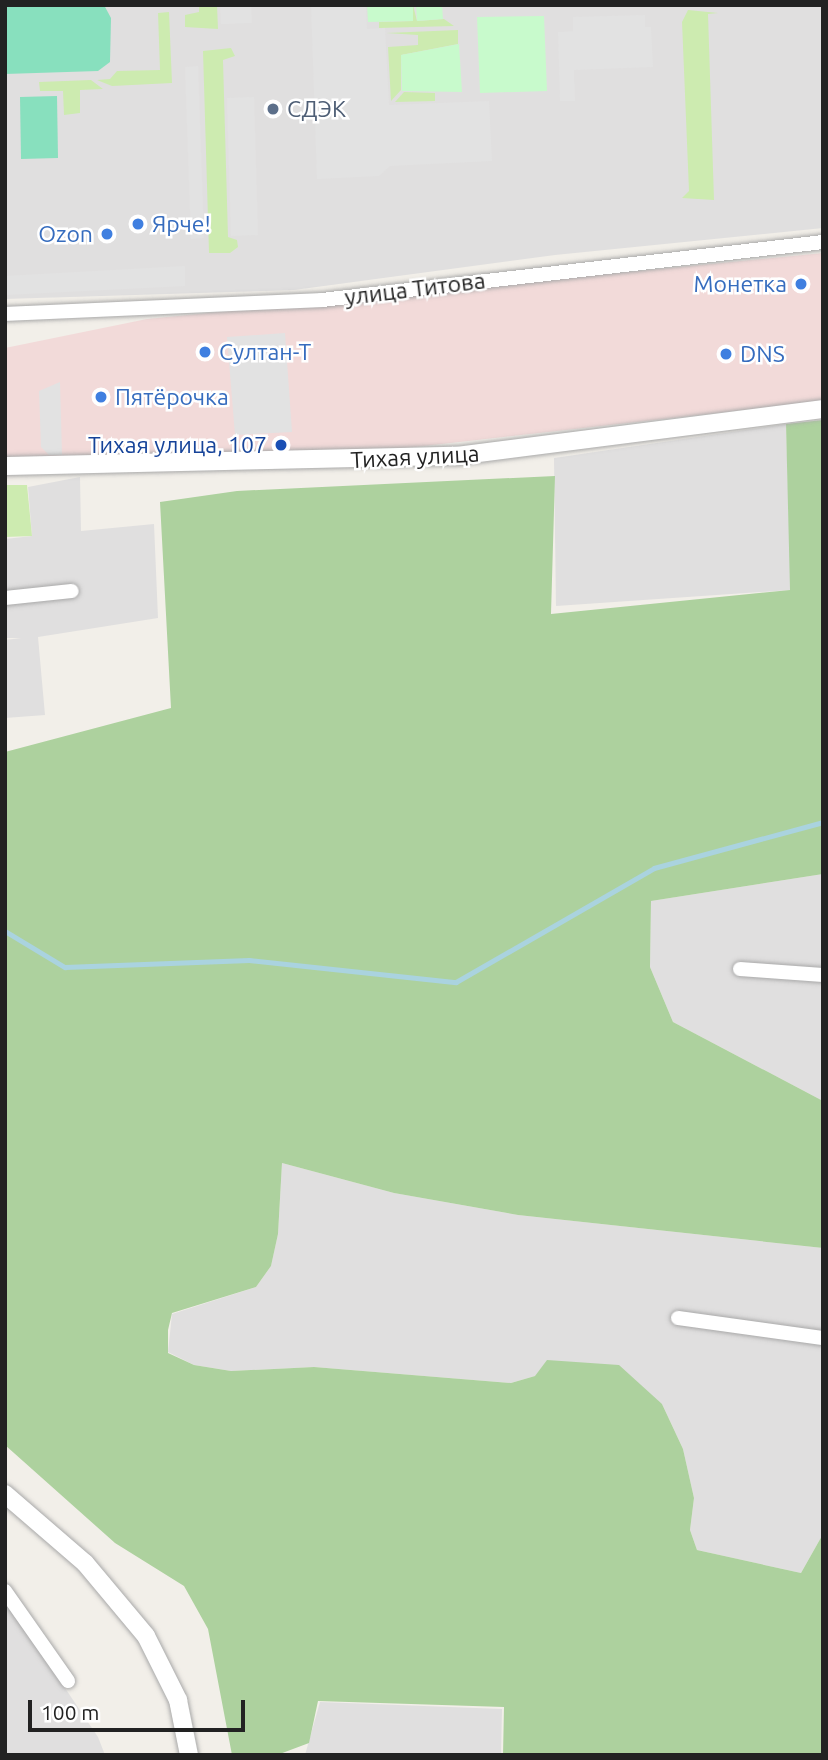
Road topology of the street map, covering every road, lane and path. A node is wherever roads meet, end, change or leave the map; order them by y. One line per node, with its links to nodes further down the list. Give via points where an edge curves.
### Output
1 (823, 242): 2 (street, улица Титова, via 322,300)
2 (5, 314)
3 (823, 409): 4 (street, Тихая улица, via 456,456)
4 (5, 466)
5 (72, 591): 6 (street)
6 (5, 598)
7 (740, 970): 8 (street)
8 (823, 975)
9 (678, 1318): 10 (street)
10 (823, 1338)
11 (5, 1493): 14 (street, via 85,1563 146,1636 178,1700)
12 (5, 1591): 13 (street)
13 (68, 1681)
14 (189, 1755)

